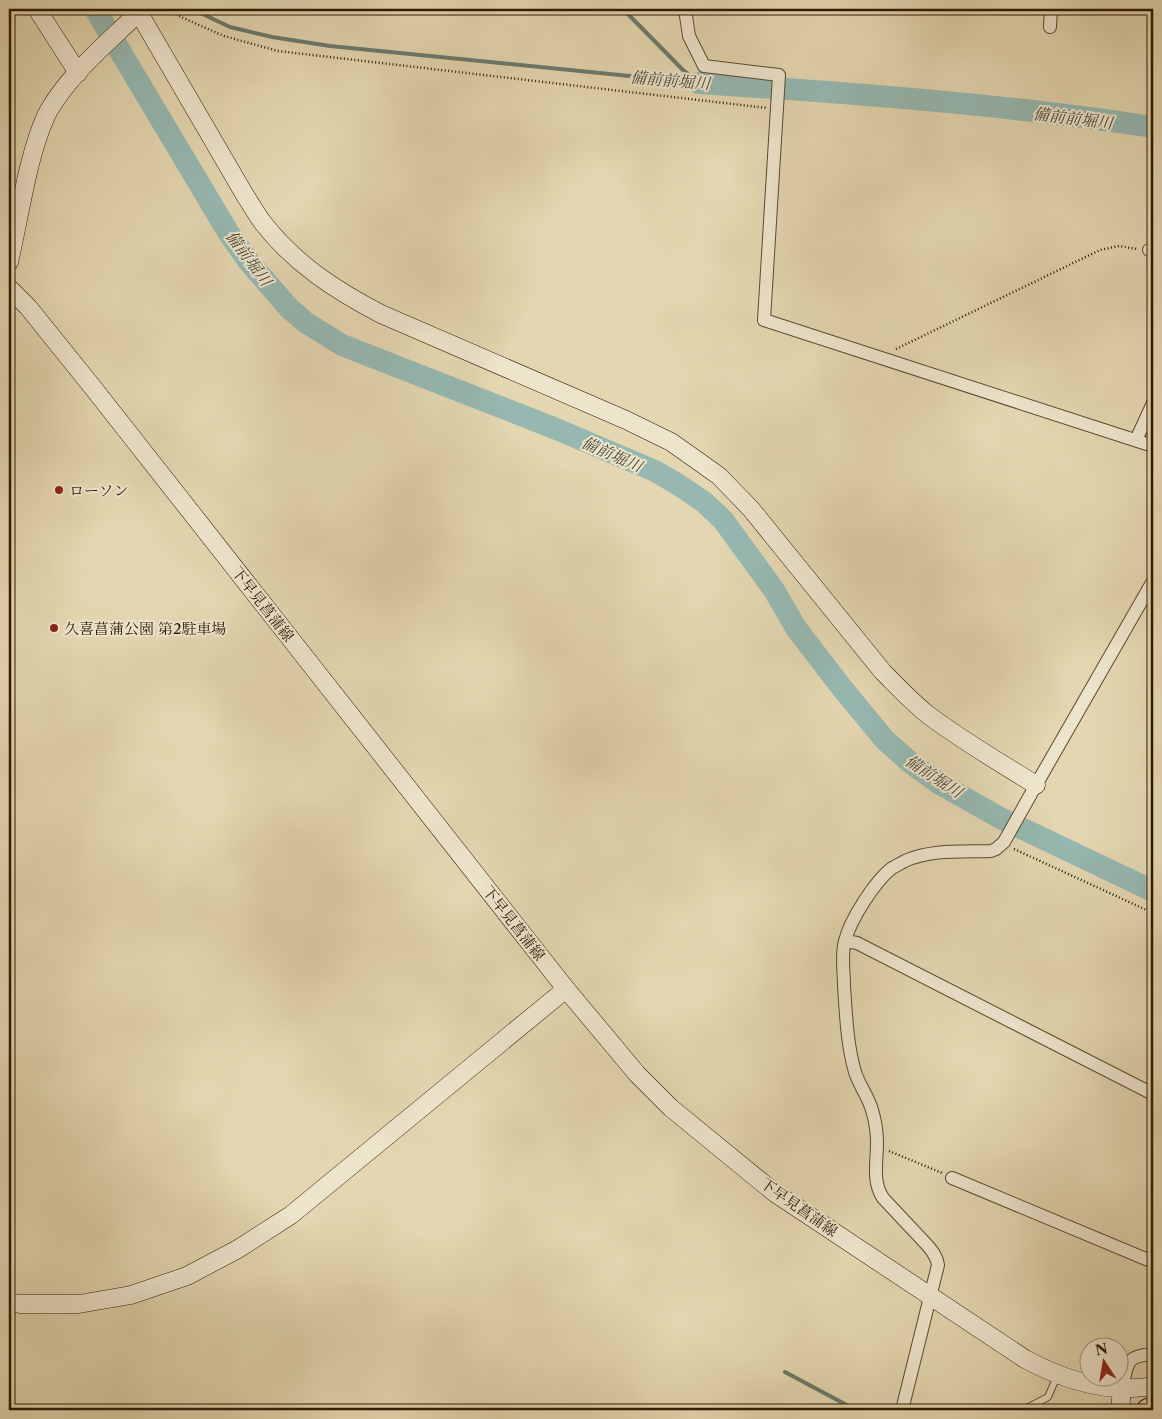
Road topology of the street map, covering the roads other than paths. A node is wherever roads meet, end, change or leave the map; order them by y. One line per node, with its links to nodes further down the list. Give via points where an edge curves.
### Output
1 (37, 9): 6 (street)
2 (685, 9): 10 (street, via 689,36 704,66 779,75 764,320)
3 (1051, 9): 5 (street)
4 (135, 15): 6 (street); 13 (street, via 143,20 263,223 305,266 380,314 626,420 671,442 719,476 751,508 882,672 926,713)
5 (1050, 27)
6 (78, 73): 7 (street, via 48,112 38,136)
7 (9, 262)
8 (9, 288): 15 (street, 下早見菖蒲線, via 94,389)
9 (1153, 403): 10 (street)
10 (1136, 440): 11 (street)
11 (1153, 446)
12 (1153, 581): 13 (street)
13 (1033, 790): 14 (street, via 1004,842 996,849 926,855 892,868 875,885)
14 (845, 941): 16 (street, via 857,943); 19 (street, via 843,970 849,1051 873,1111 878,1192 937,1259)
15 (566, 988): 19 (street, 下早見菖蒲線, via 637,1074 671,1108 775,1193); 20 (street, via 291,1214 238,1249 187,1276 131,1295 79,1304)
16 (1153, 1094)
17 (952, 1178): 18 (street)
18 (1153, 1262)
19 (931, 1298): 22 (street, 下早見菖蒲線, via 1025,1359); 26 (street)
20 (9, 1302)
21 (1153, 1354): 24 (street, via 1131,1359)
22 (1058, 1375): 24 (street, 下早見菖蒲線); 27 (lane, via 1048,1397)
23 (1153, 1386): 24 (street, 下早見菖蒲線)
24 (1122, 1389): 28 (street)
25 (1153, 1408): 29 (highway)
26 (902, 1410)
27 (1023, 1410)
28 (1120, 1410)
29 (1148, 1410)

